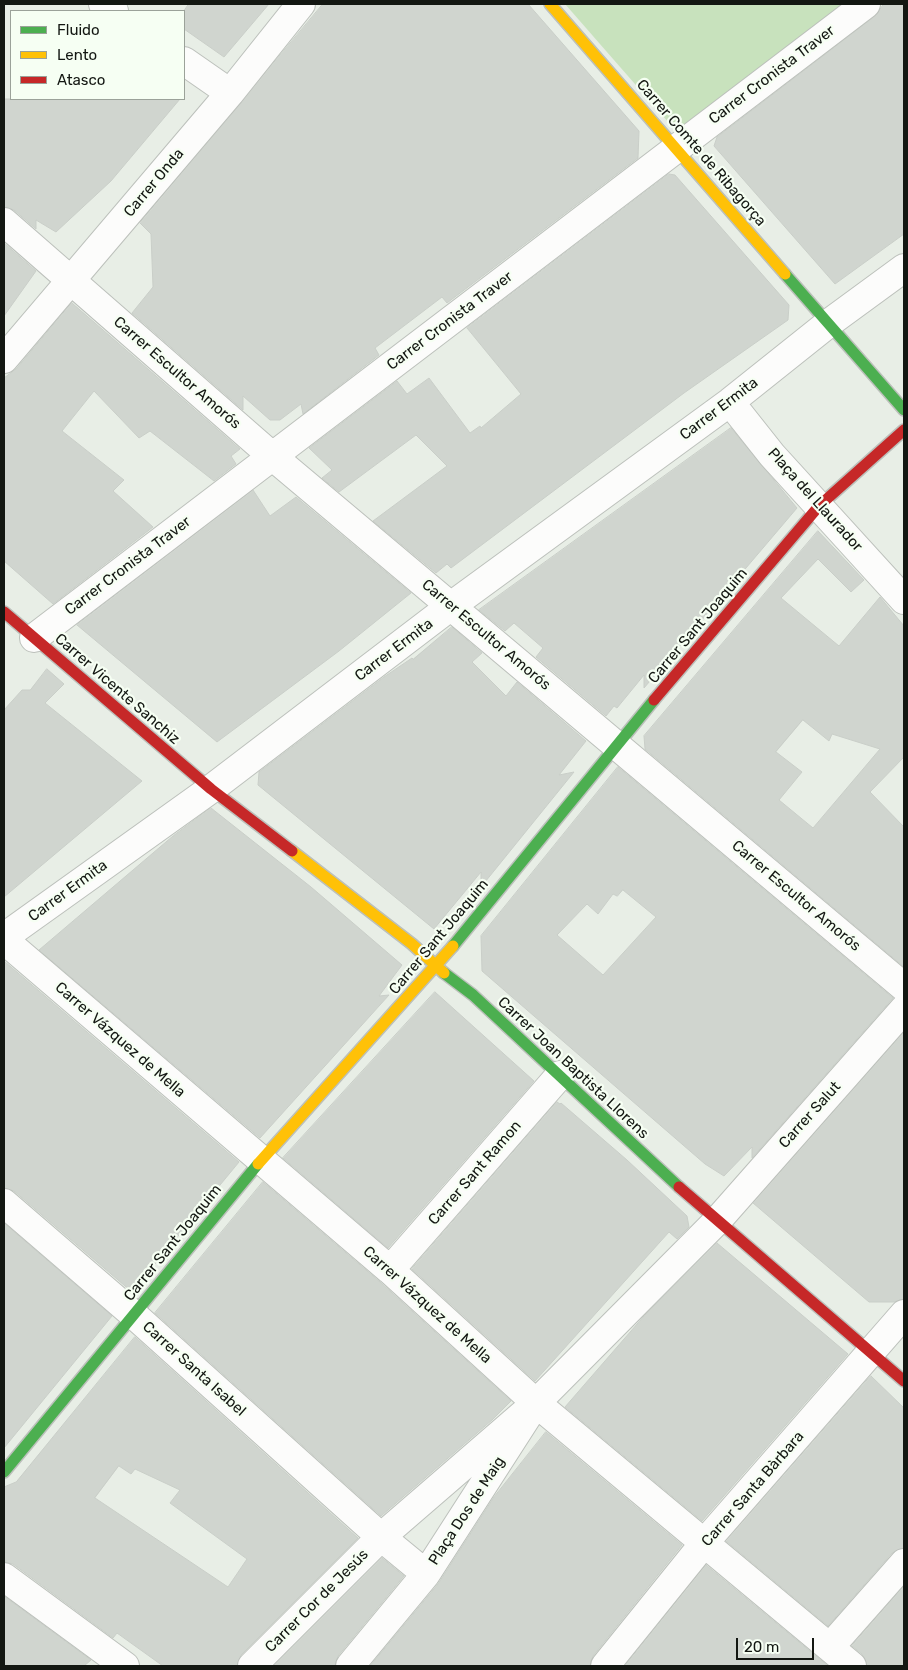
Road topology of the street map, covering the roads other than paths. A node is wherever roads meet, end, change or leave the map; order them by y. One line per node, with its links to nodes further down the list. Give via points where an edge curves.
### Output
1 (301, 4): 5 (street, Carrer Onda)
2 (550, 4): 6 (street, Carrer Comte de Ribagorça)
3 (866, 4): 6 (street, Carrer Cronista Traver)
4 (185, 62): 5 (street)
5 (230, 93): 9 (street, Carrer Onda)
6 (676, 148): 10 (street, Carrer Comte de Ribagorça); 15 (street, Carrer Cronista Traver)
7 (4, 222): 9 (street, Carrer Escultor Amorós)
8 (904, 268): 10 (street, Carrer Ermita)
9 (71, 280): 11 (street, Carrer Onda); 15 (street, Carrer Escultor Amorós)
10 (829, 323): 12 (street, Carrer Ermita); 13 (street, Carrer Comte de Ribagorça)
11 (4, 359)
12 (730, 402): 16 (street, Plaça del Llaurador, via 772,455); 18 (street, Carrer Ermita)
13 (904, 410)
14 (904, 430): 16 (street, Carrer Sant Joaquim)
15 (272, 456): 18 (street, Carrer Escultor Amorós); 20 (street, Carrer Cronista Traver)
16 (819, 506): 17 (street, Plaça del Llaurador); 21 (street, Carrer Sant Joaquim)
17 (900, 586)
18 (451, 606): 21 (street, Carrer Escultor Amorós); 22 (street, Carrer Ermita)
19 (4, 612): 20 (street, Carrer Vicente Sanchiz)
20 (34, 638): 22 (street, Carrer Vicente Sanchiz)
21 (616, 745): 24 (street, Carrer Sant Joaquim); 25 (street, Carrer Escultor Amorós)
22 (211, 789): 23 (street, Carrer Ermita); 24 (street, Carrer Joan Baptista Llorens, via 412,944)
23 (4, 938): 28 (street, Carrer Vázquez de Mella)
24 (436, 967): 27 (street, Carrer Joan Baptista Llorens, via 473,995); 28 (street, Carrer Sant Joaquim)
25 (904, 987)
26 (904, 1009): 30 (street, Carrer Salut)
27 (560, 1075): 30 (street, Carrer Joan Baptista Llorens); 31 (street, Carrer Sant Ramon)
28 (260, 1161): 31 (street, Carrer Vázquez de Mella); 33 (street, Carrer Sant Joaquim)
29 (4, 1203): 33 (street, Carrer Santa Isabel)
30 (717, 1221): 34 (street, Carrer Joan Baptista Llorens); 36 (street, Plaça Dos de Maig)
31 (390, 1270): 36 (street, Carrer Vázquez de Mella)
32 (904, 1314): 34 (street, Carrer Santa Bàrbara)
33 (134, 1315): 37 (street, Carrer Sant Joaquim); 38 (street, Carrer Santa Isabel)
34 (872, 1353): 35 (street, Carrer Joan Baptista Llorens); 39 (street, Carrer Santa Bàrbara)
35 (904, 1381)
36 (536, 1403): 38 (street, Plaça Dos de Maig); 39 (street, Carrer Vázquez de Mella); 41 (street, Plaça Dos de Maig)
37 (4, 1472)
38 (381, 1537): 41 (street, Plaça Dos de Maig); 45 (street, Carrer Cor de Jesús)
39 (705, 1542): 43 (street, Carrer Vázquez de Mella); 47 (street, Carrer Santa Bàrbara)
40 (904, 1563): 43 (street)
41 (426, 1574): 46 (street)
42 (4, 1577): 44 (street)
43 (830, 1647): 48 (street, Carrer Vázquez de Mella)
44 (125, 1666)
45 (252, 1666)
46 (350, 1666)
47 (605, 1666)
48 (852, 1666)

